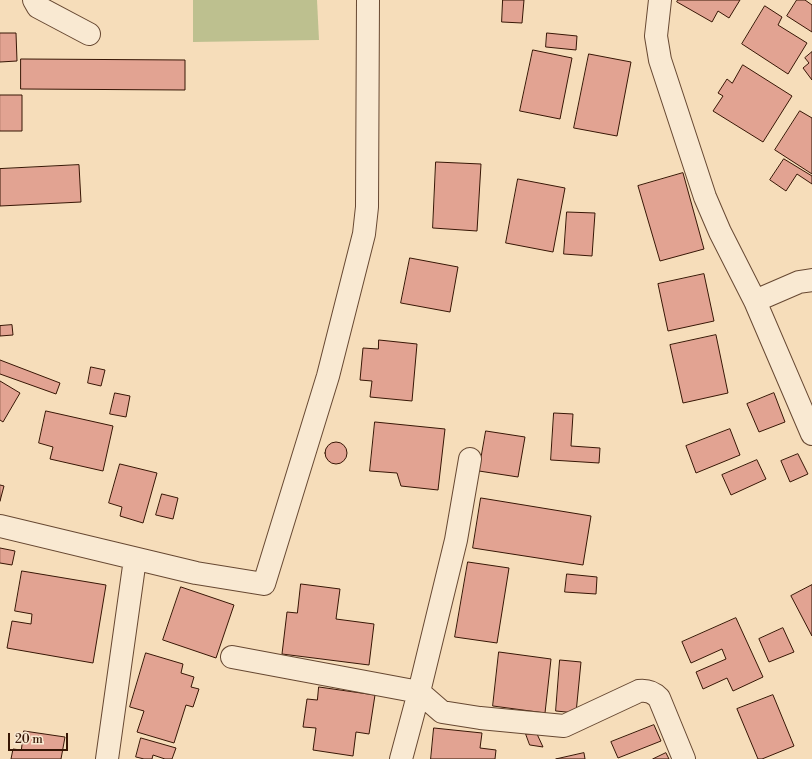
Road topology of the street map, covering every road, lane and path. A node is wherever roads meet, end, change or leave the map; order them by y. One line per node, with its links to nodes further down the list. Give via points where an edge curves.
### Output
1 (34, 0): 4 (street, via 38,7)
2 (368, 0): 10 (street, via 367,207 364,234 328,376 264,584 196,573)
3 (660, 0): 6 (street, via 656,36 660,60 705,197)
4 (89, 34)
5 (812, 280): 6 (street, via 799,282)
6 (755, 301): 7 (street)
7 (812, 434)
8 (470, 459): 12 (street, via 456,540)
9 (0, 526): 10 (street)
10 (135, 559): 13 (street)
11 (232, 657): 12 (street)
12 (419, 692): 14 (street); 15 (street, via 442,712 564,726 639,691 647,690 659,698)
13 (107, 759)
14 (401, 759)
15 (684, 759)

